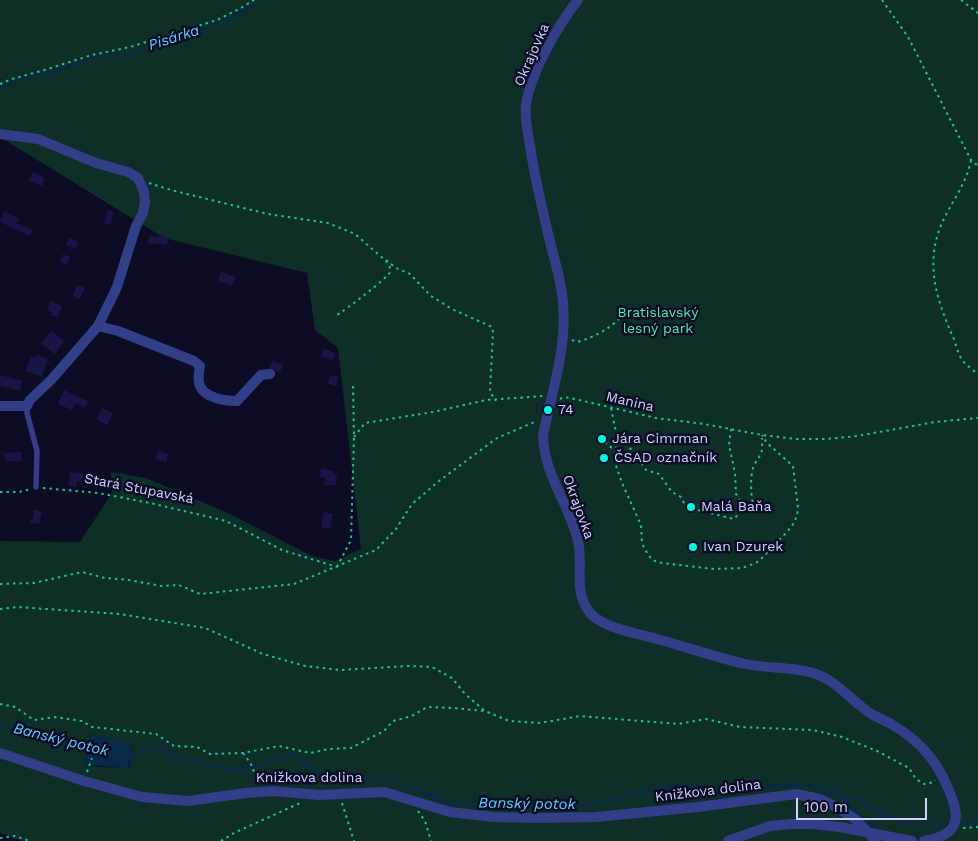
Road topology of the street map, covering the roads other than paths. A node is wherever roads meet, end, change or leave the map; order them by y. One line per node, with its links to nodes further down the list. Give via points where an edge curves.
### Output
1 (578, 0): 13 (street, Okrajovka, via 544,55 526,104 526,118 564,318 543,435 546,464 579,542 579,592 584,604 598,620 745,664 816,674 832,682 869,713 891,724 930,756 941,772 955,809 952,829 945,835)
2 (0, 134): 3 (street, via 48,142 138,178 144,192 143,213 115,292)
3 (98, 326): 4 (street, via 194,361 200,366 200,388 227,401 236,401 261,375); 6 (street)
4 (270, 374)
5 (0, 406): 6 (street)
6 (27, 406): 7 (lane, via 37,451)
7 (36, 487)
8 (0, 753): 9 (street, Knižkova dolina, via 84,782 142,797 188,801 246,792 319,795 384,792 450,812 493,817 596,817 796,794 820,799 838,808 855,819)
9 (867, 833): 10 (street); 11 (street, via 822,825 792,824 770,826)
10 (877, 838): 12 (street, via 890,836)
11 (728, 841)
12 (912, 841)
13 (924, 841)

